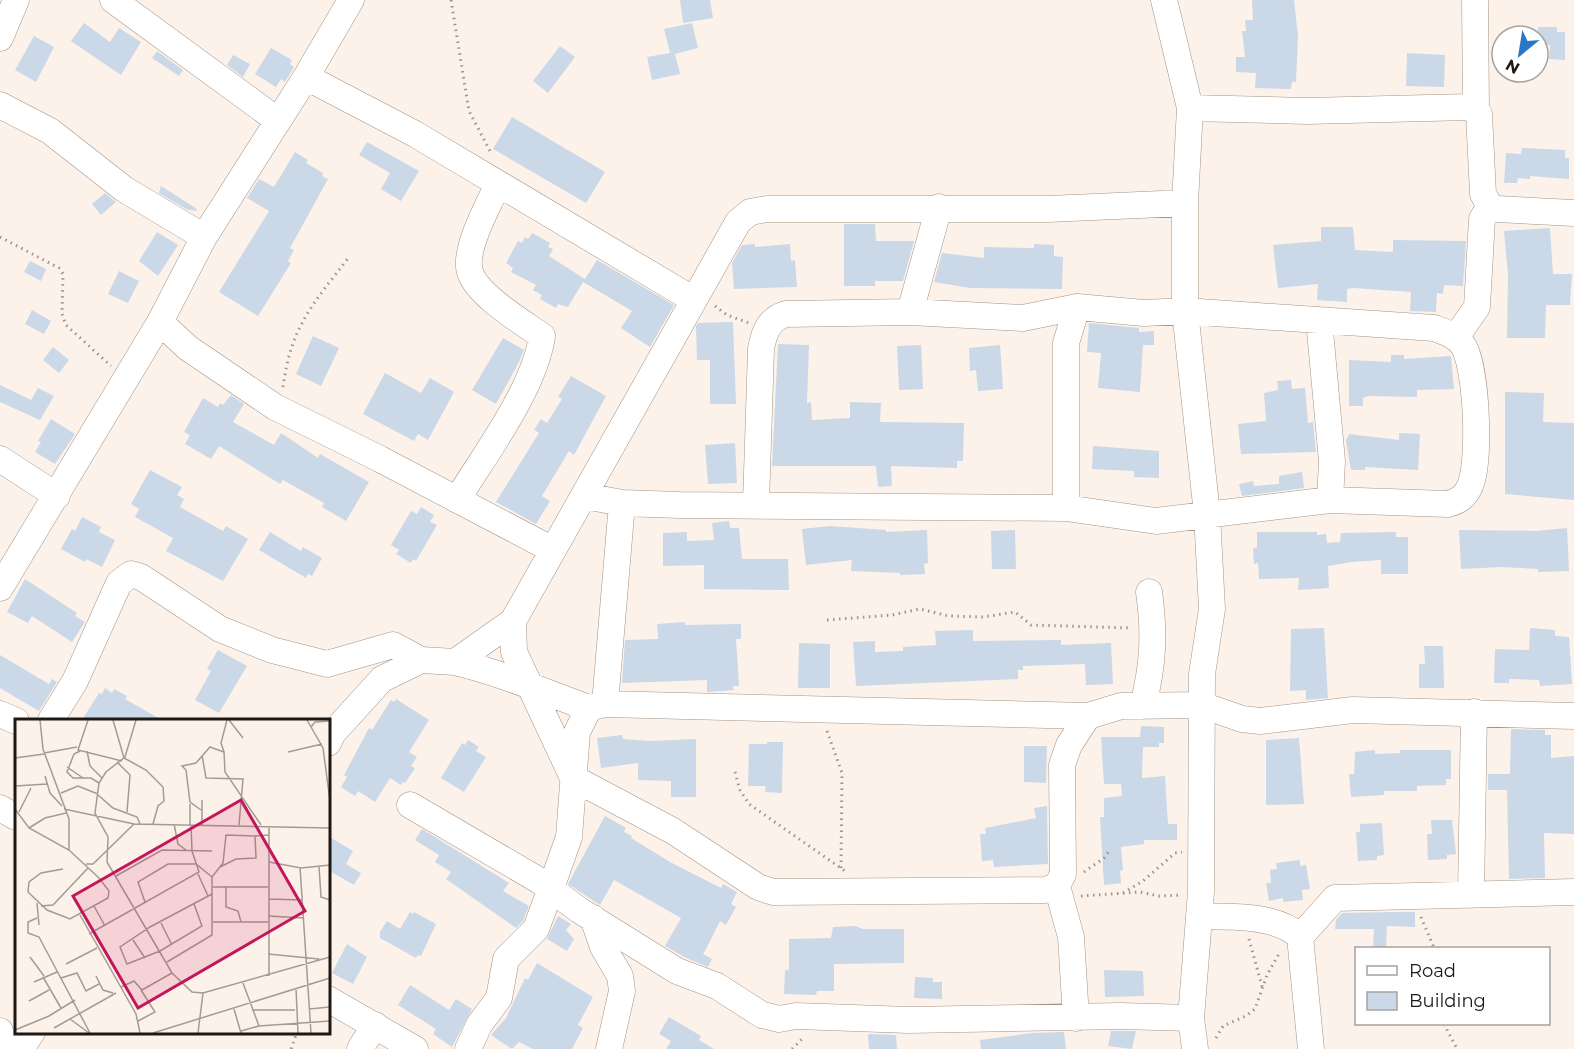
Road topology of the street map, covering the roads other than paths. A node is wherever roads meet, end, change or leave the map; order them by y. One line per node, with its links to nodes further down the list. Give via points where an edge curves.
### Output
1 (16, 0): 6 (street)
2 (113, 0): 11 (street)
3 (351, 0): 7 (street)
4 (1164, 0): 9 (street)
5 (1475, 0): 10 (street)
6 (0, 38)
7 (306, 76): 11 (street); 12 (street)
8 (0, 105): 17 (street, via 50,131 124,189)
9 (1190, 108): 10 (street, via 1307,111 1462,106); 13 (street)
10 (1476, 110): 14 (street, via 1480,119 1483,194)
11 (278, 120): 17 (street)
12 (498, 184): 18 (street); 28 (street, via 471,250 470,272 493,303 542,336 539,354 510,412)
13 (1185, 204): 15 (street, via 1048,209); 20 (street)
14 (1490, 206): 16 (street); 24 (street, via 1482,219 1477,307)
15 (939, 207): 18 (street, via 767,209 750,213 738,222); 21 (street)
16 (1574, 213)
17 (204, 237): 23 (street)
18 (695, 298): 27 (street)
19 (1077, 307): 20 (street, via 1144,313); 21 (street, via 1023,318); 32 (street, via 1066,343)
20 (1185, 311): 22 (street); 33 (street)
21 (909, 312): 31 (street, via 786,314 767,328 761,349)
22 (1319, 320): 24 (street, via 1434,328); 29 (street, via 1332,461)
23 (160, 322): 26 (street); 28 (street, via 188,348 280,410)
24 (1456, 338): 29 (street, via 1468,356 1475,414 1477,463 1464,497 1448,504)
25 (0, 459): 26 (street)
26 (57, 496): 35 (street)
27 (585, 496): 30 (street); 34 (street)
28 (457, 500): 34 (street)
29 (1330, 500): 33 (street)
30 (622, 503): 31 (street); 42 (street)
31 (756, 504): 32 (street)
32 (1066, 508): 33 (street, via 1156,521)
33 (1207, 514): 41 (street, via 1212,609 1202,675)
34 (551, 549): 37 (street)
35 (0, 588)
36 (1149, 592): 43 (street, via 1154,631)
37 (513, 621): 39 (street); 40 (street, via 514,652)
38 (422, 660): 39 (street); 48 (street, via 393,645 327,664 272,650 220,628 131,574 119,583 75,681); 50 (street, via 382,679)
39 (455, 662): 40 (street)
40 (530, 684): 42 (street); 51 (street)
41 (1202, 705): 43 (street); 44 (street, via 1260,721 1353,710); 59 (street)
42 (597, 706): 46 (street); 51 (street, via 577,732)
43 (1143, 706): 46 (street, via 1121,706)
44 (1474, 712): 47 (street); 58 (street)
45 (0, 714): 49 (street)
46 (1088, 716): 56 (street, via 1069,745 1062,765 1063,874)
47 (1574, 716)
48 (52, 719)
49 (15, 721)
50 (330, 739)
51 (573, 778): 55 (street, via 569,837); 56 (street, via 673,831 758,887 773,892)
52 (410, 805): 55 (street)
53 (0, 808): 54 (street)
54 (15, 816)
55 (551, 888): 60 (street); 73 (street, via 536,929 506,959 499,998 479,1025)
56 (1059, 890): 63 (street, via 1071,936)
57 (1574, 892): 58 (street)
58 (1471, 895): 61 (street, via 1335,898)
59 (1200, 904): 61 (street); 64 (street)
60 (593, 918): 63 (street, via 677,971 717,986 762,1016 909,1020); 74 (street, via 603,947 620,976 622,992)
61 (1296, 933): 75 (street)
62 (330, 1000): 65 (street)
63 (1076, 1018): 64 (street)
64 (1191, 1018): 68 (street)
65 (375, 1025): 71 (street); 72 (street)
66 (0, 1030): 69 (street)
67 (31, 1034): 70 (street)
68 (1205, 1048)
69 (3, 1049)
70 (21, 1049)
71 (360, 1049)
72 (415, 1049)
73 (468, 1049)
74 (609, 1049)
75 (1311, 1049)

